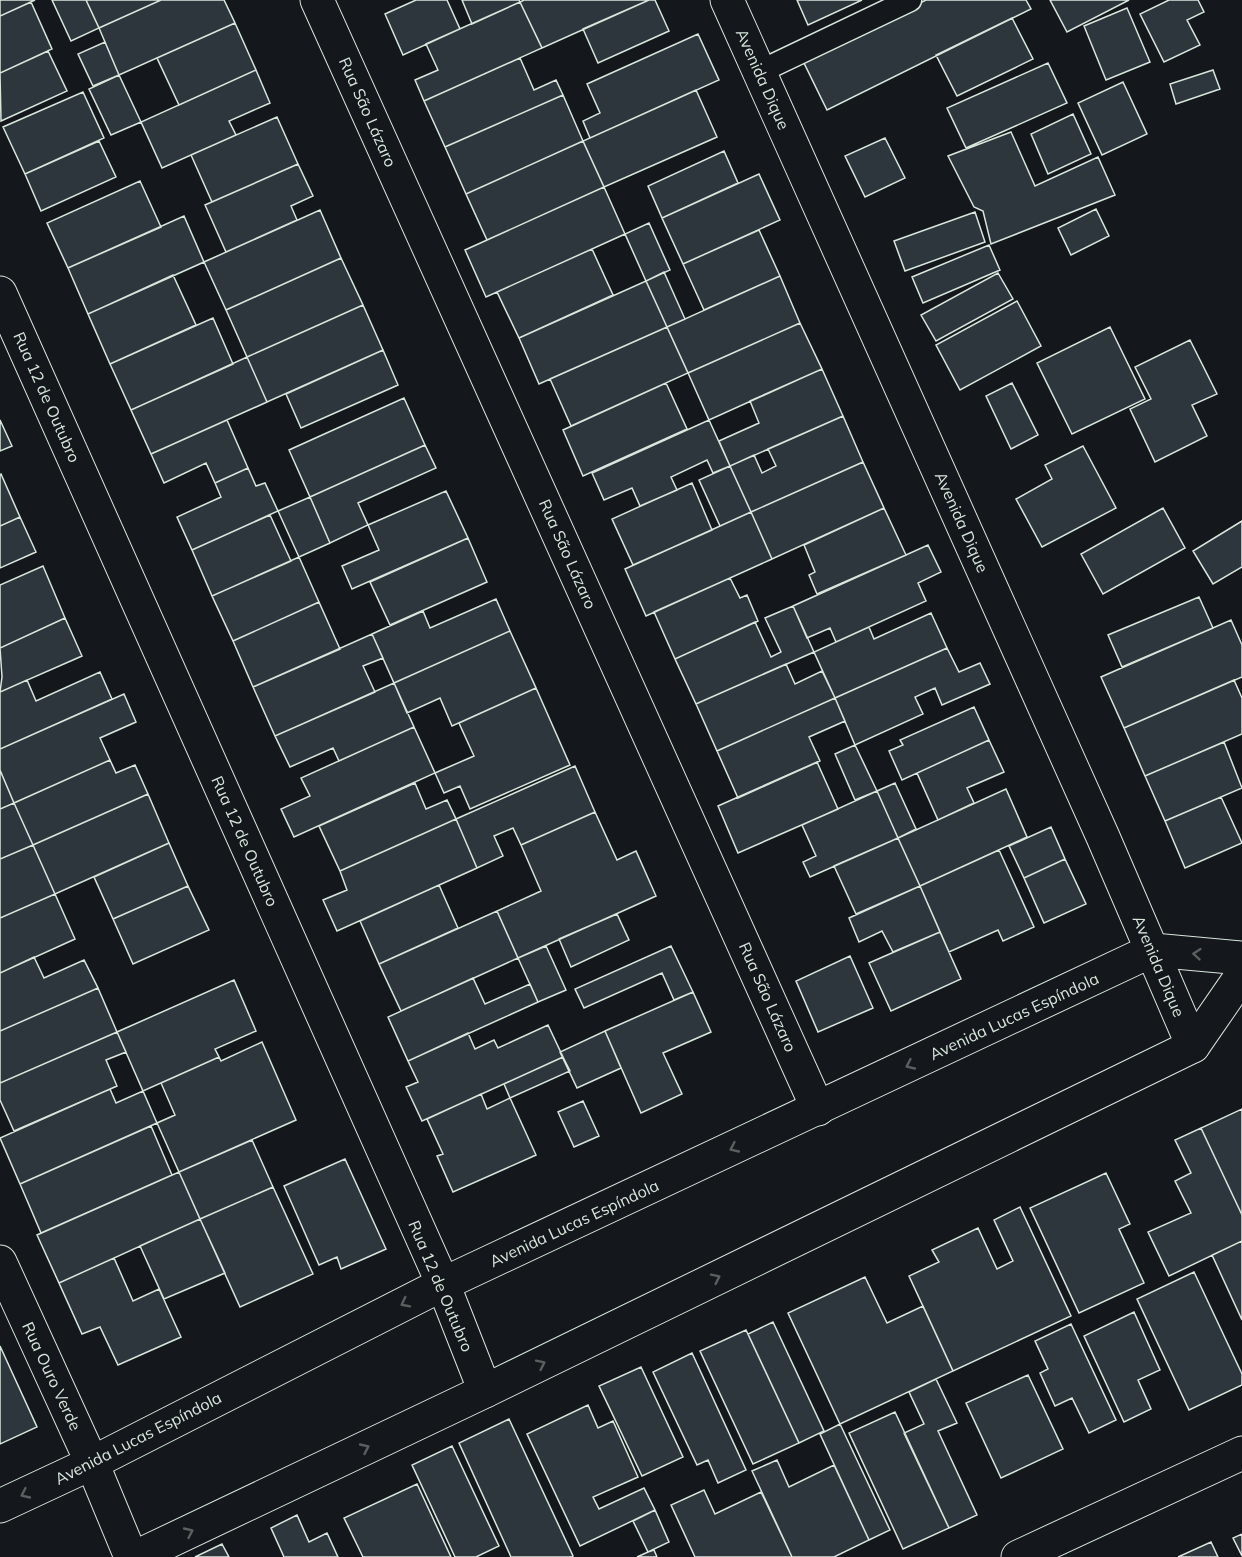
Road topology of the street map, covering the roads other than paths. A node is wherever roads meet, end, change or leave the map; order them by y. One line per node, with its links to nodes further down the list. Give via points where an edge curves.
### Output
1 (317, 0): 10 (street, Rua São Lázaro)
2 (727, 0): 4 (street, Avenida Dique)
3 (910, 0): 4 (lane)
4 (759, 72): 6 (street, Avenida Dique)
5 (0, 293): 12 (street, Rua 12 de Outubro)
6 (1153, 950): 7 (street, one-way to 6); 9 (street, Avenida Dique); 10 (street, Avenida Lucas Espíndola, one-way to 10)
7 (1242, 958)
8 (1242, 975): 9 (street)
9 (1193, 1046): 13 (street, one-way to 9)
10 (818, 1109): 12 (street, Avenida Lucas Espíndola, one-way to 12)
11 (0, 1262): 15 (street, Rua Ouro Verde)
12 (442, 1284): 13 (street, Rua 12 de Outubro); 15 (street, Avenida Lucas Espíndola, one-way to 15)
13 (485, 1391): 18 (street, one-way to 13)
14 (1242, 1453): 19 (street)
15 (92, 1463): 16 (street, Avenida Lucas Espíndola, one-way to 16); 17 (street, Rua Ouro Verde)
16 (0, 1506)
17 (131, 1557)
18 (136, 1557)
19 (1018, 1557)

